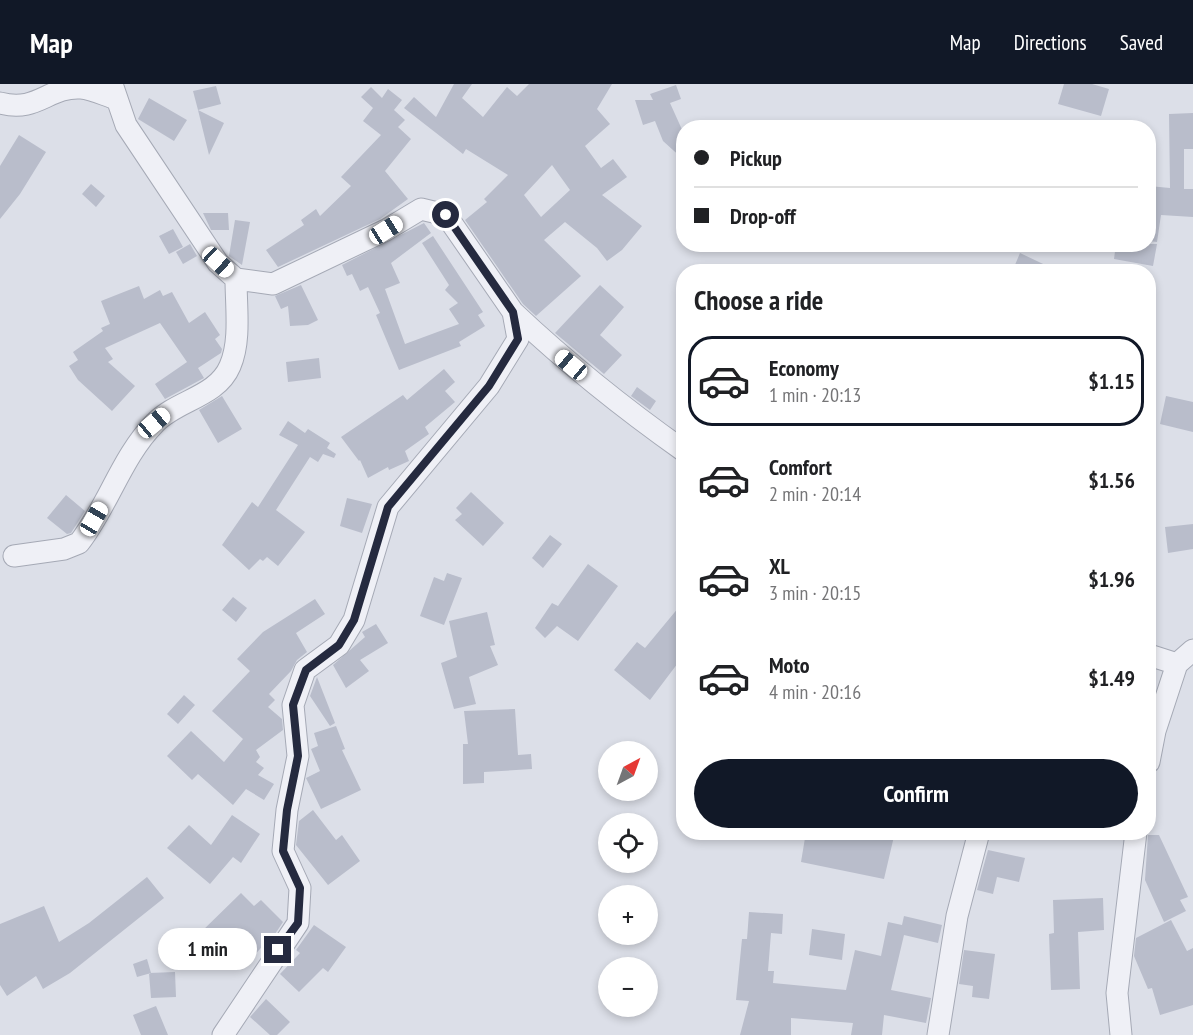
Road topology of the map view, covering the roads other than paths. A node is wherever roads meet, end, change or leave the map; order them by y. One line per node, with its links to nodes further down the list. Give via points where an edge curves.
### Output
1 (114, 92): 2 (street, via 81,88 59,91 16,107); 3 (street, via 126,125 181,211 218,262)
2 (0, 103)
3 (236, 279): 4 (street, via 273,284 421,209 446,215); 6 (street, via 235,345 230,367 216,387 173,407 154,423 79,543)
4 (513, 312): 5 (street, via 624,409); 13 (street, via 518,339 489,386 388,507 354,620 339,645 306,670 293,705 298,756 283,851 300,888 298,923)
5 (676, 445)
6 (14, 556)
7 (1193, 650): 9 (street)
8 (1156, 658): 9 (street)
9 (1177, 664): 10 (street)
10 (1156, 728)
11 (977, 840): 14 (street, via 957,916)
12 (1135, 840): 15 (street, via 1117,993)
13 (223, 1035)
14 (938, 1035)
15 (1121, 1035)

